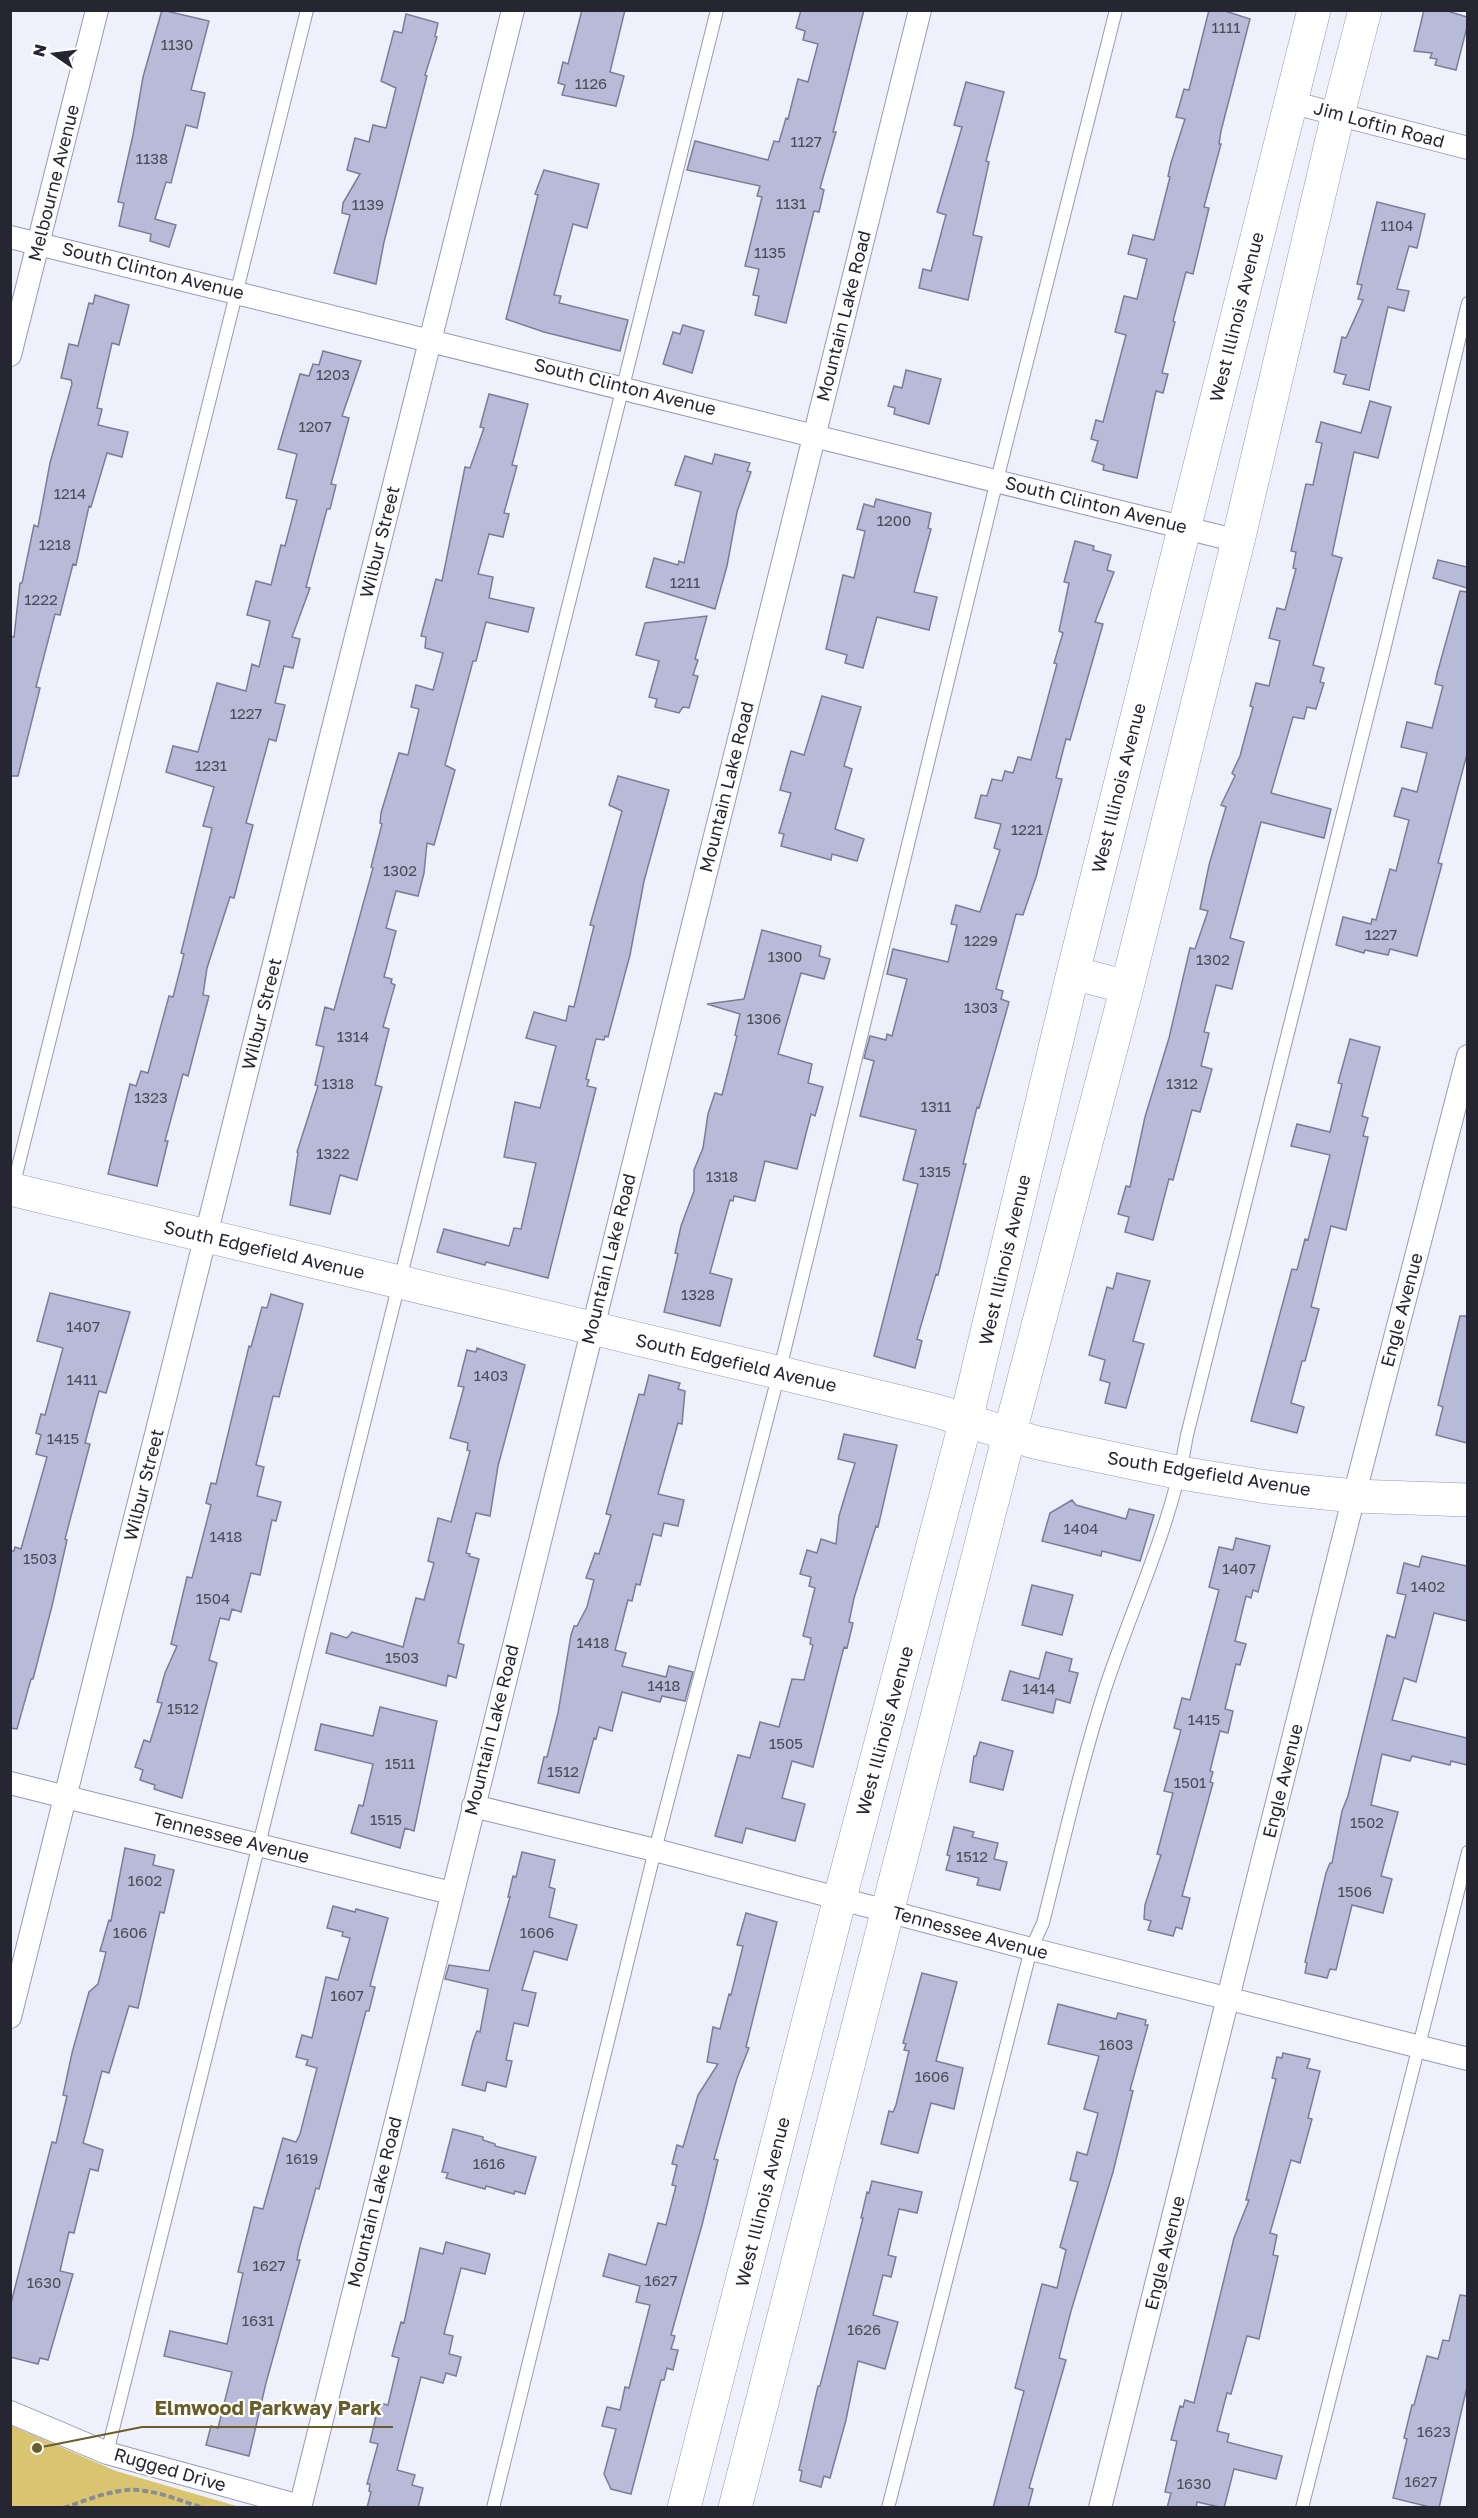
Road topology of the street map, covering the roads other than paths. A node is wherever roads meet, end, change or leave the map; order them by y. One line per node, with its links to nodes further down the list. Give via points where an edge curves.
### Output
1 (97, 10): 13 (street, Melbourne Avenue)
2 (307, 10): 14 (lane)
3 (513, 10): 16 (street, Wilbur Street)
4 (717, 10): 18 (lane)
5 (920, 10): 19 (street, Mountain Lake Road)
6 (1116, 10): 20 (lane)
7 (1314, 10): 9 (main road, West Illinois Avenue)
8 (1365, 10): 10 (main road)
9 (1290, 102): 10 (street, Jim Loftin Road); 21 (main road, West Illinois Avenue)
10 (1338, 114): 11 (street, Jim Loftin Road); 22 (main road)
11 (1467, 148)
12 (10, 237): 13 (street, South Clinton Avenue)
13 (39, 243): 14 (street, South Clinton Avenue); 17 (street, Melbourne Avenue)
14 (236, 291): 16 (street, South Clinton Avenue); 26 (lane)
15 (1467, 303): 33 (lane, via 1187,1435)
16 (431, 339): 18 (street, South Clinton Avenue); 27 (street, Wilbur Street)
17 (10, 355)
18 (624, 387): 19 (street, South Clinton Avenue); 28 (lane)
19 (815, 434): 20 (street, South Clinton Avenue); 29 (street, Mountain Lake Road)
20 (997, 480): 21 (street, South Clinton Avenue); 30 (lane)
21 (1184, 526): 22 (street, South Clinton Avenue); 23 (main road, West Illinois Avenue)
22 (1238, 541): 24 (main road)
23 (1073, 973): 24 (main road); 31 (main road, West Illinois Avenue)
24 (1127, 987): 32 (main road)
25 (1467, 1056): 34 (street, Engle Avenue)
26 (11, 1192): 27 (main road, South Edgefield Avenue)
27 (207, 1236): 28 (main road, South Edgefield Avenue); 37 (street, Wilbur Street)
28 (401, 1282): 29 (main road, South Edgefield Avenue); 39 (lane)
29 (591, 1328): 30 (main road, South Edgefield Avenue); 38 (street, Mountain Lake Road)
30 (779, 1373): 31 (main road, South Edgefield Avenue); 40 (lane)
31 (966, 1420): 32 (main road, South Edgefield Avenue); 43 (main road, West Illinois Avenue)
32 (1010, 1434): 33 (main road, South Edgefield Avenue); 44 (main road)
33 (1181, 1473): 34 (main road, South Edgefield Avenue); 45 (lane, via 1096,1717 1042,1923)
34 (1354, 1496): 35 (main road, South Edgefield Avenue); 46 (street, Engle Avenue)
35 (1467, 1500)
36 (10, 1783): 37 (street, Tennessee Avenue)
37 (65, 1797): 39 (street, Tennessee Avenue); 47 (street, Wilbur Street)
38 (473, 1806): 40 (street, Tennessee Avenue); 42 (street, Mountain Lake Road)
39 (260, 1845): 42 (street, Tennessee Avenue); 53 (lane)
40 (655, 1850): 43 (street, Tennessee Avenue); 55 (lane)
41 (1467, 1852): 48 (lane)
42 (451, 1893): 54 (street, Mountain Lake Road)
43 (840, 1898): 44 (street, Tennessee Avenue); 50 (main road, West Illinois Avenue)
44 (887, 1911): 45 (street, Tennessee Avenue); 51 (main road)
45 (1031, 1949): 46 (street, Tennessee Avenue); 58 (lane)
46 (1229, 1998): 48 (street, Tennessee Avenue); 59 (street, Engle Avenue)
47 (10, 2017)
48 (1418, 2046): 49 (street, Tennessee Avenue); 60 (lane)
49 (1467, 2059)
50 (725, 2348): 51 (main road); 56 (main road, West Illinois Avenue)
51 (773, 2359): 57 (main road)
52 (10, 2412): 53 (street, Rugged Drive)
53 (107, 2453): 54 (street, Rugged Drive)
54 (300, 2507)
55 (493, 2508)
56 (684, 2508)
57 (735, 2508)
58 (888, 2508)
59 (1100, 2508)
60 (1302, 2508)

